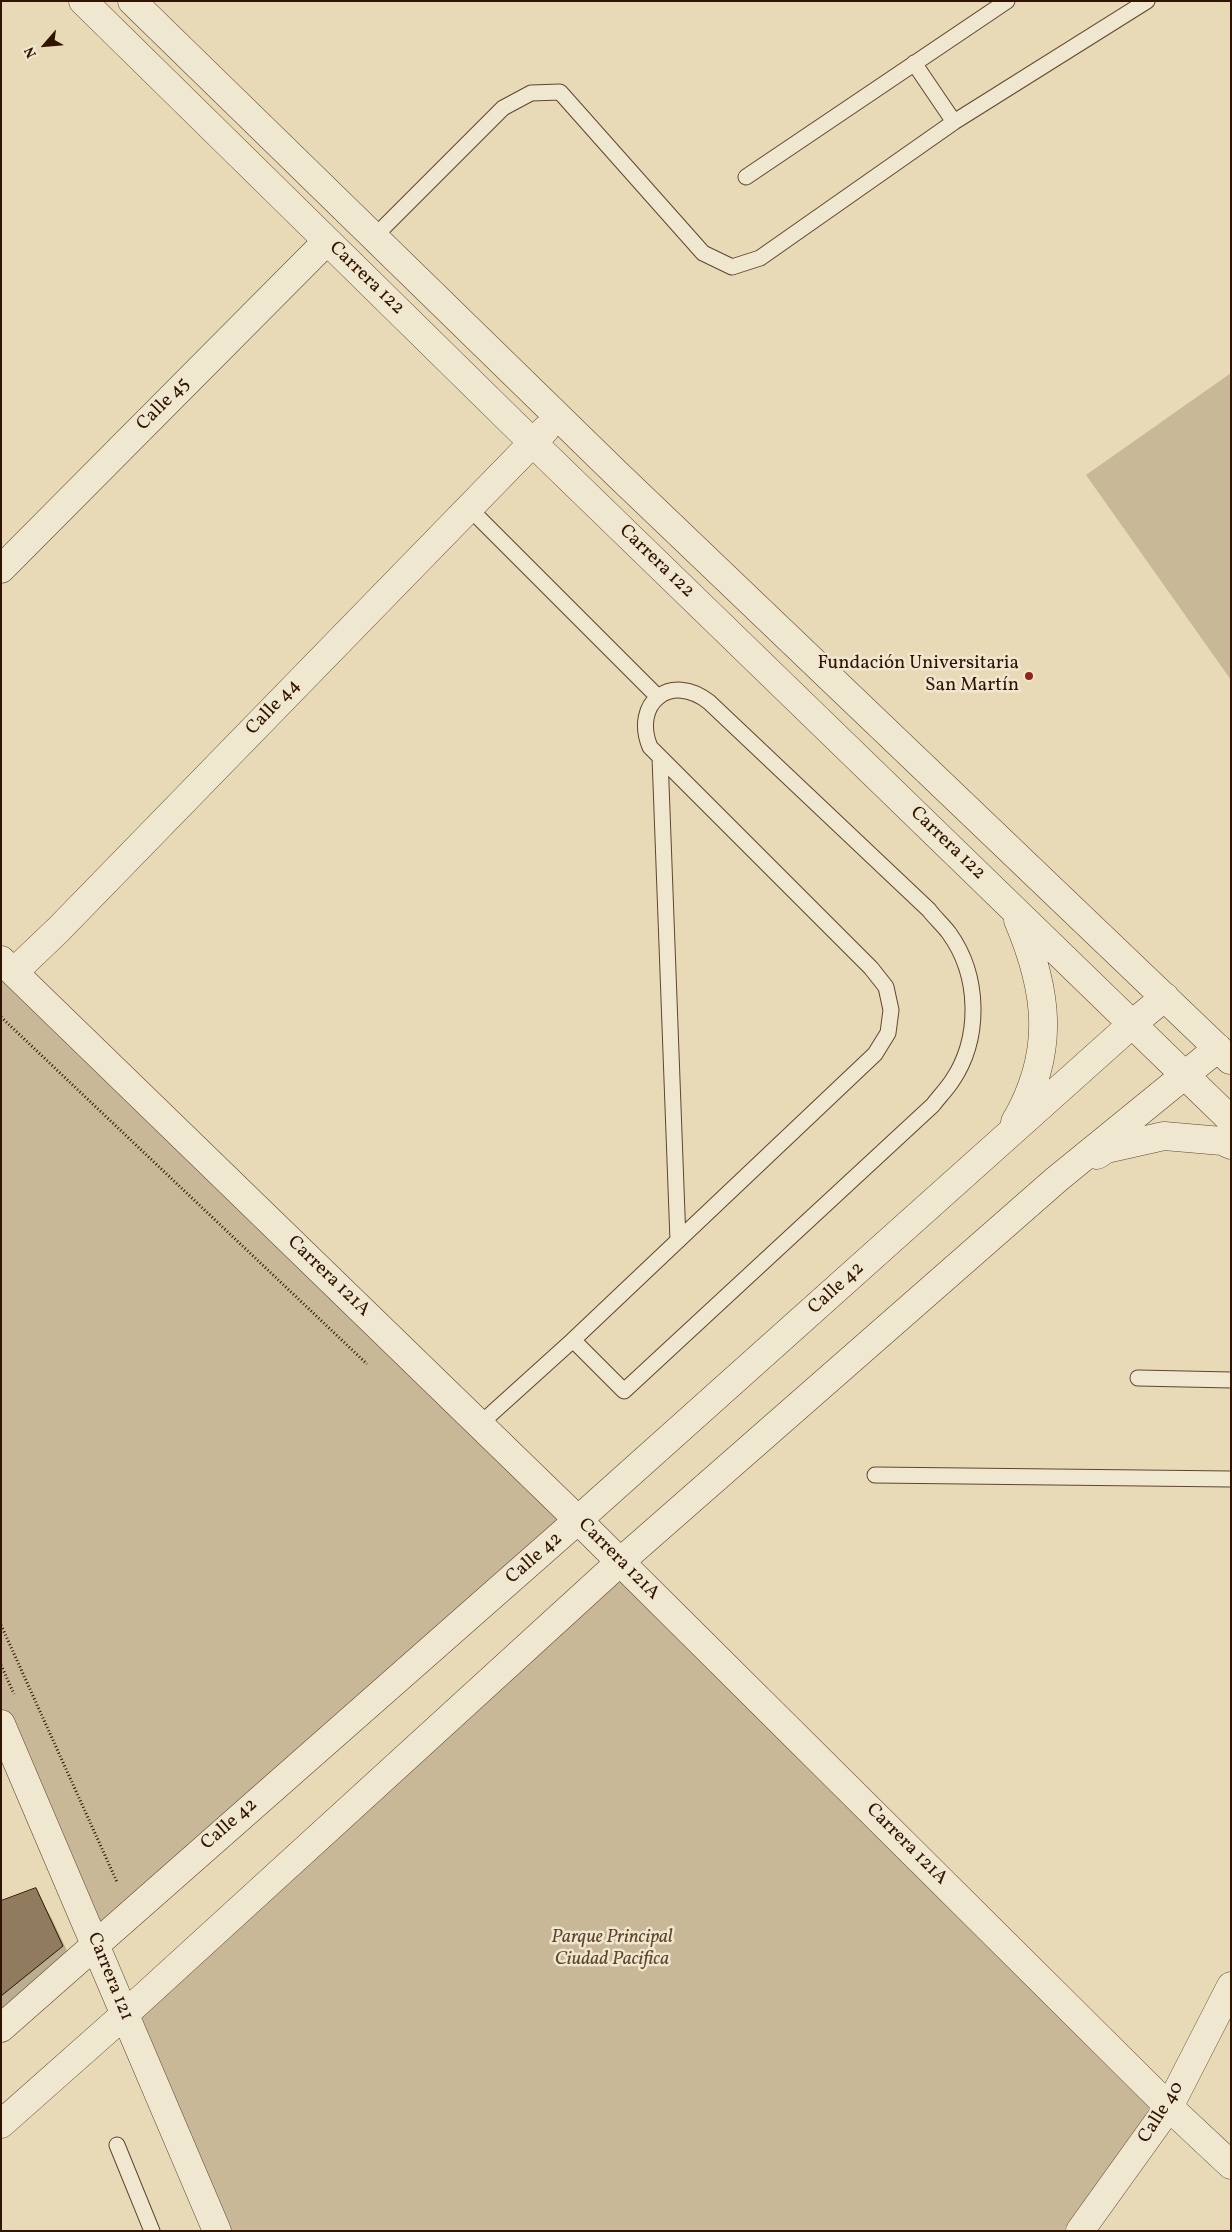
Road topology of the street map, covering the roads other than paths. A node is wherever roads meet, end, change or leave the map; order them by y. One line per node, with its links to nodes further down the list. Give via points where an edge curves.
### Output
1 (83, 1): 9 (street, Carrera 122)
2 (132, 1): 8 (street, Carrera 122)
3 (1007, 1): 5 (lane)
4 (1148, 1): 6 (lane)
5 (914, 63): 6 (lane); 7 (lane)
6 (954, 122): 8 (lane, via 760,258 732,267 703,253 560,92 531,93 503,108)
7 (746, 177)
8 (373, 238): 10 (street, Carrera 122)
9 (327, 242): 11 (street, Carrera 122); 13 (street, Calle 45)
10 (558, 415): 11 (street, Calle 44); 18 (street, Carrera 122)
11 (533, 443): 12 (street, Calle 44); 16 (street, Carrera 122)
12 (469, 508): 14 (lane); 17 (street, Calle 44, via 65,923)
13 (1, 569)
14 (658, 697): 15 (lane, via 644,720 644,734); 27 (lane, via 679,689 690,690 705,698 929,910 950,934 964,961 972,991 973,1022 966,1053 952,1081 933,1105 624,1391)
15 (660, 757): 26 (lane); 26 (lane, via 871,968 886,987 891,1010 888,1034 875,1054)
16 (1012, 907): 19 (street, Carrera 122); 23 (street, via 1032,954 1043,1002 1042,1051 1028,1099)
17 (8, 966): 30 (street, Carrera 121A)
18 (1165, 997): 19 (street, Calle 42); 20 (street, Carrera 122)
19 (1131, 1025): 21 (street, Carrera 122); 23 (street, Calle 42)
20 (1224, 1055): 21 (street)
21 (1184, 1076): 22 (street, Carrera 122); 25 (street)
22 (1231, 1120)
23 (1003, 1141): 33 (street, Calle 42)
24 (1231, 1145): 25 (street, via 1222,1141 1164,1136 1106,1149)
25 (1057, 1179): 34 (street)
26 (678, 1241): 27 (lane)
27 (573, 1340): 30 (lane)
28 (1138, 1378): 29 (lane)
29 (1231, 1380)
30 (480, 1424): 33 (street, Carrera 121A)
31 (875, 1475): 32 (lane)
32 (1231, 1479)
33 (578, 1520): 34 (street, Carrera 121A); 36 (street, Calle 42)
34 (620, 1562): 38 (street); 40 (street, Carrera 121A)
35 (1, 1724): 36 (street, Carrera 121)
36 (96, 1943): 38 (street, Carrera 121); 39 (street, Calle 42)
37 (1231, 1986): 40 (street, Calle 40)
38 (124, 2015): 41 (street); 45 (street, Carrera 121)
39 (1, 2028)
40 (1169, 2107): 43 (street, Carrera 121A); 46 (street, Calle 40)
41 (1, 2124)
42 (117, 2145): 44 (lane)
43 (1231, 2165)
44 (152, 2231)
45 (217, 2231)
46 (1080, 2231)

